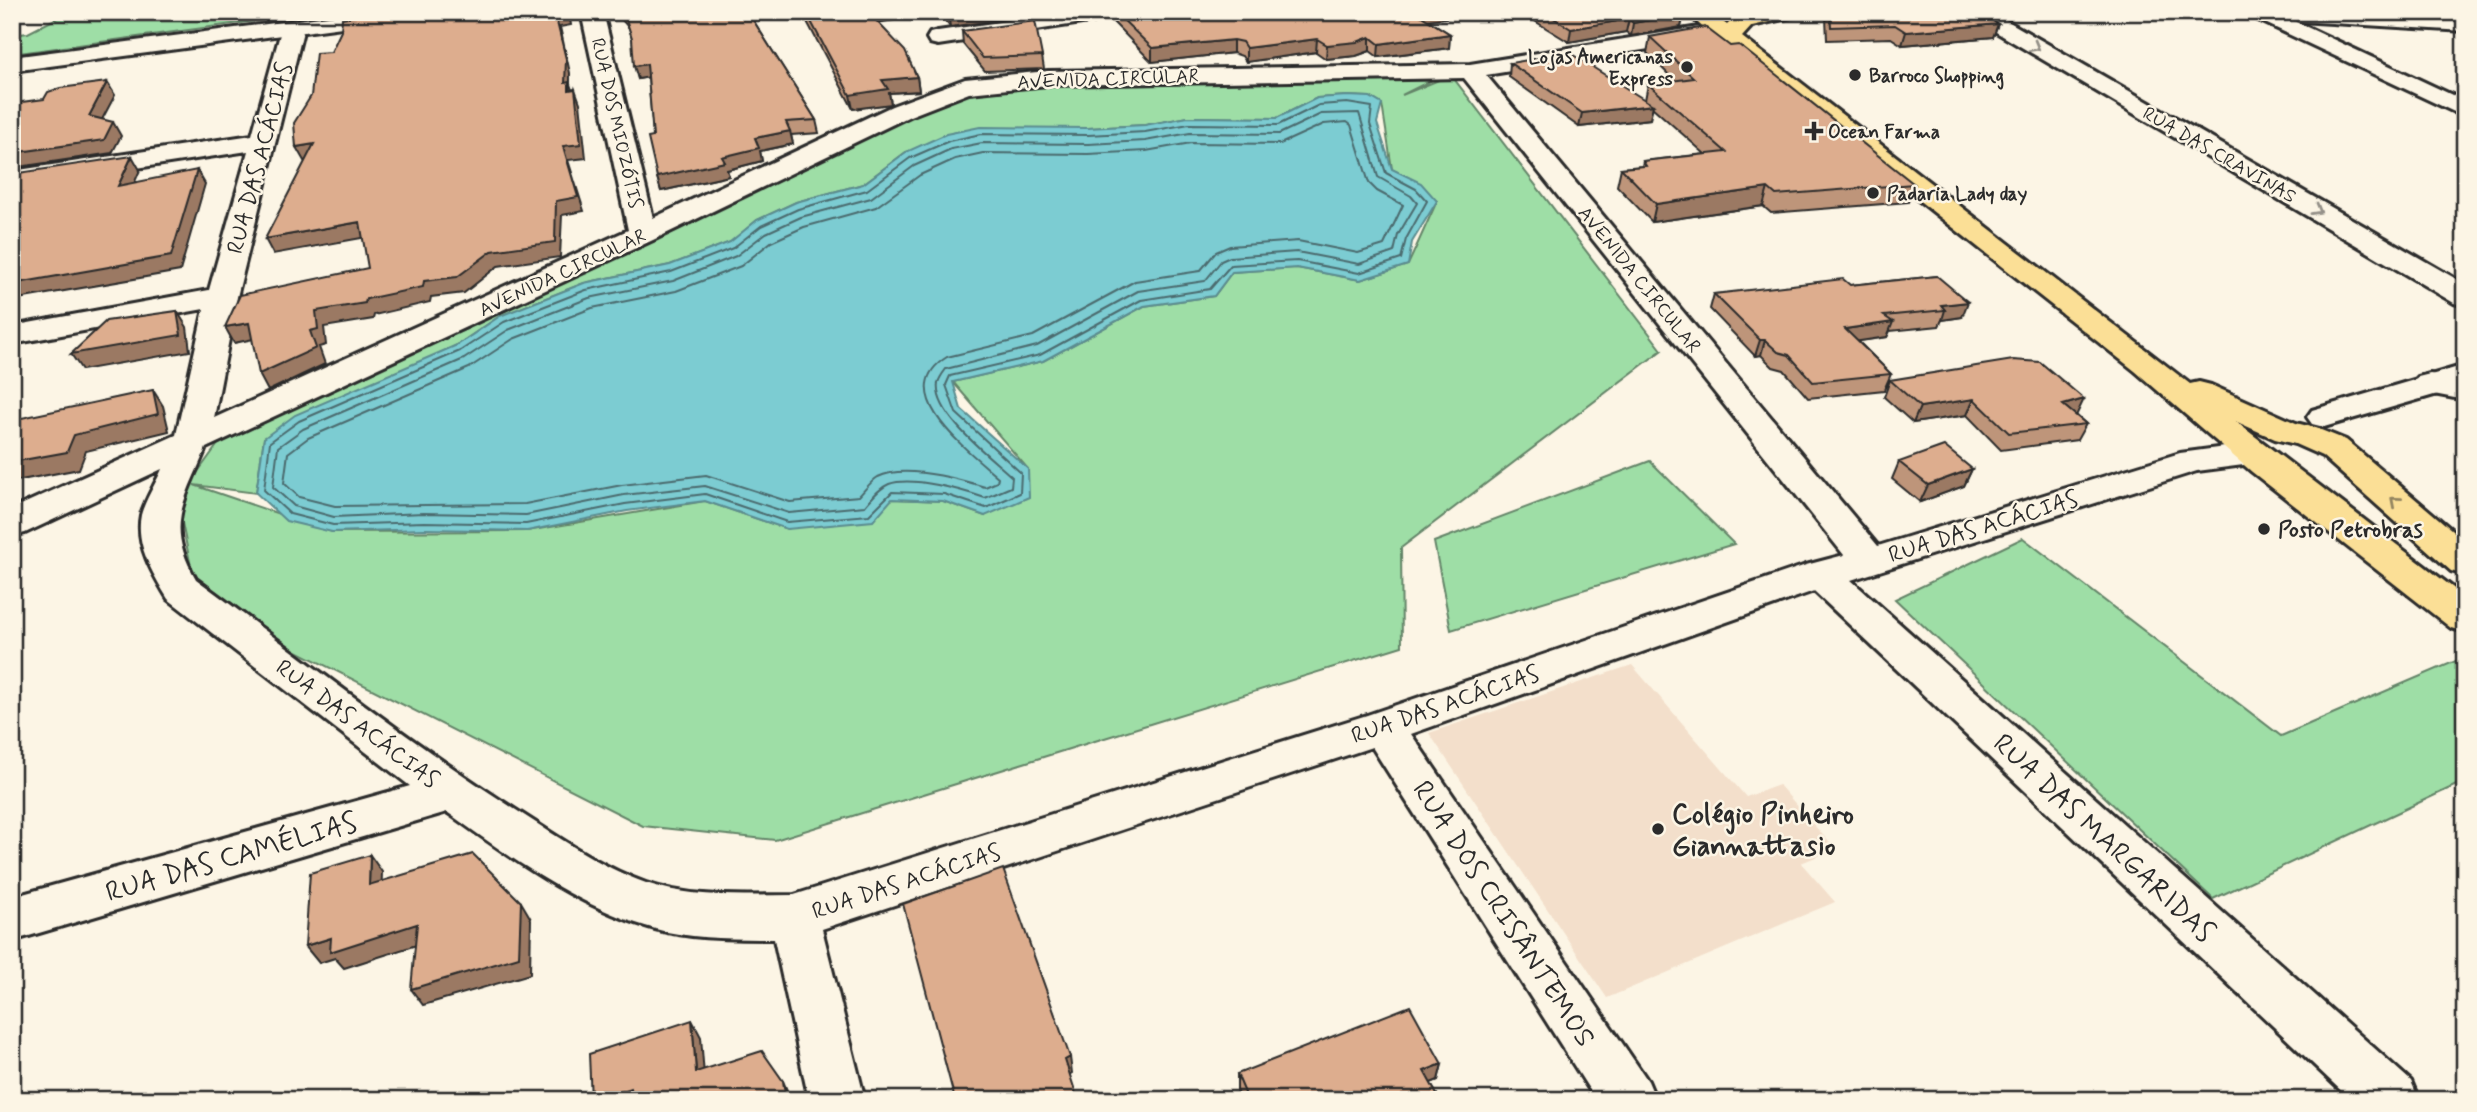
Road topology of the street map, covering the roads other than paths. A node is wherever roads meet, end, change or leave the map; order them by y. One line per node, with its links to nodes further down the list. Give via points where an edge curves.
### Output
1 (410, 12): 13 (street)
2 (592, 12): 21 (street, RUA DOS MIOZÓTIS)
3 (1115, 12): 17 (street, via 932,29)
4 (1696, 12): 14 (main road)
5 (1789, 12): 11 (main road)
6 (1976, 12): 23 (street, RUA DAS CRAVINAS, one-way to 23)
7 (2250, 12): 9 (street)
8 (2364, 12): 10 (street)
9 (2258, 13): 12 (street); 18 (street)
10 (2465, 18)
11 (1749, 19): 14 (main road); 14 (main road, via 1732,30)
12 (2465, 25)
13 (293, 27): 15 (street); 19 (street, RUA DAS ACÁCIAS)
14 (1717, 27): 16 (street, via 1610,50); 29 (main road, via 2146,364)
15 (12, 64)
16 (1469, 71): 17 (street, AVENIDA CIRCULAR, via 1048,78); 31 (street, AVENIDA CIRCULAR)
17 (965, 86): 21 (street, AVENIDA CIRCULAR, via 901,111)
18 (2465, 110)
19 (263, 141): 20 (street); 22 (street, RUA DAS ACÁCIAS)
20 (12, 179)
21 (643, 234): 28 (street, AVENIDA CIRCULAR)
22 (222, 297): 24 (street); 28 (street, RUA DAS ACÁCIAS)
23 (2465, 297)
24 (12, 335)
25 (2465, 374): 26 (street, RUA DAS ACÁCIAS)
26 (2431, 384): 27 (street); 29 (street, RUA DAS ACÁCIAS, via 2324,417)
27 (2465, 390)
28 (192, 441): 30 (street, AVENIDA CIRCULAR); 38 (street, RUA DAS ACÁCIAS, via 160,515 161,542 182,589)
29 (2269, 450): 31 (street, RUA DAS ACÁCIAS, via 2193,461); 32 (main road, one-way to 29, via 2344,455 2353,465 2351,480 2312,484 2294,479); 34 (main road)
30 (12, 524)
31 (1870, 562): 33 (street, RUA DAS ACÁCIAS)
32 (2465, 562)
33 (1820, 574): 37 (street, RUA DAS ACÁCIAS); 43 (street, RUA DAS MARGARIDAS)
34 (2424, 586): 35 (main road); 36 (main road)
35 (2465, 611)
36 (2465, 618)
37 (1382, 727): 39 (street, RUA DAS ACÁCIAS); 42 (street, RUA DOS CRISÂNTEMOS)
38 (450, 793): 39 (street, RUA DAS ACÁCIAS, via 551,857 608,888 664,910 715,918); 40 (street, RUA DAS CAMÉLIAS)
39 (794, 917): 41 (street)
40 (12, 919)
41 (837, 1100)
42 (1628, 1100)
43 (2391, 1100)

